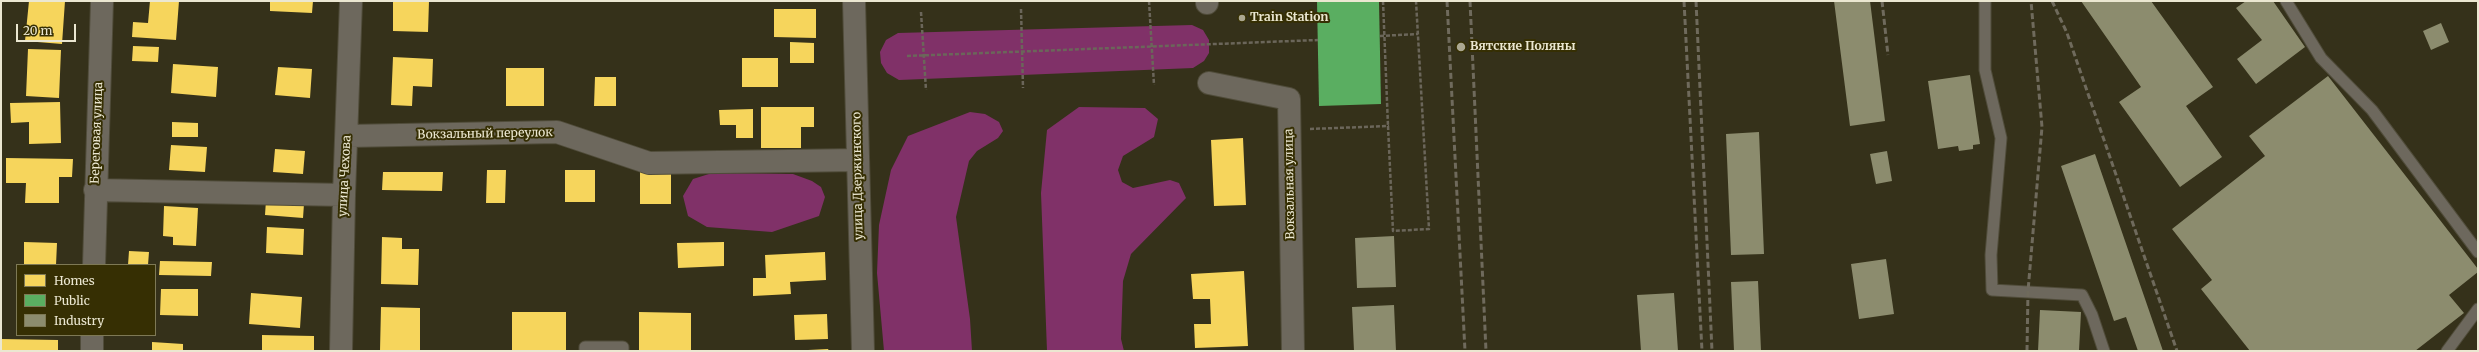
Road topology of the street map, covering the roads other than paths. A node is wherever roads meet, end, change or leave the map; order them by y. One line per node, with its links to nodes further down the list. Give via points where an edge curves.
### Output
1 (102, 1): 9 (street, Береговая улица)
2 (351, 1): 7 (street, улица Чехова)
3 (854, 1): 8 (street, улица Дзержинского)
4 (1985, 1): 21 (lane, via 1985,70 2001,138 1991,255 1992,290 2082,295)
5 (2286, 1): 11 (lane, via 2321,58 2372,110)
6 (1209, 83): 20 (street, Вокзальная улица, via 1289,99)
7 (348, 136): 8 (street, Вокзальный переулок, via 557,132 650,163); 10 (street, улица Чехова)
8 (857, 160): 19 (street, улица Дзержинского)
9 (95, 190): 10 (street); 12 (street, Береговая улица)
10 (344, 195): 16 (street, улица Чехова)
11 (2478, 252)
12 (94, 264)
13 (2478, 309): 22 (lane)
14 (92, 336): 15 (street)
15 (92, 351)
16 (340, 351)
17 (585, 351): 18 (lane, via 585,347 623,347)
18 (623, 351)
19 (863, 351)
20 (1294, 351)
21 (2104, 351)
22 (2447, 351)

